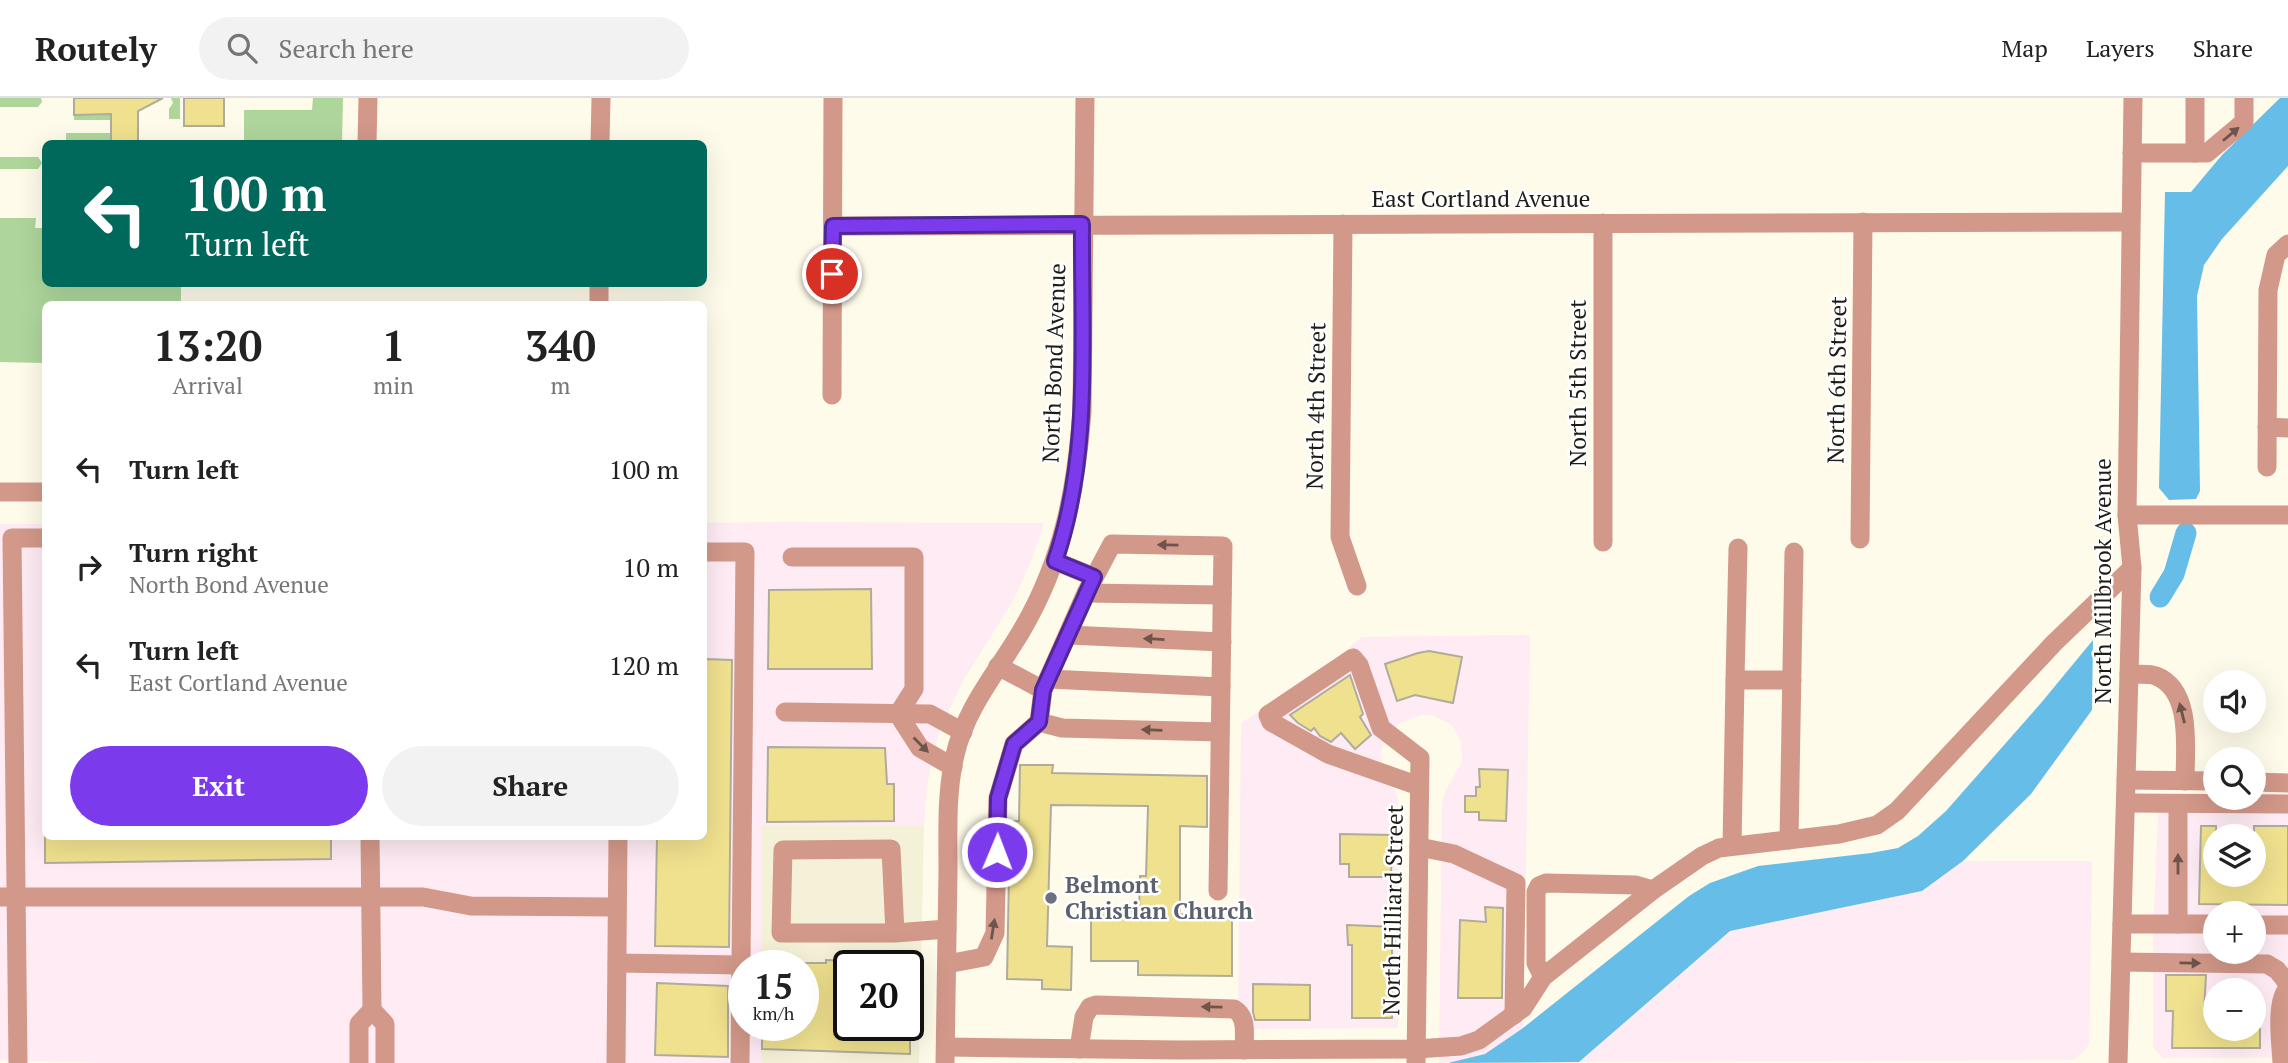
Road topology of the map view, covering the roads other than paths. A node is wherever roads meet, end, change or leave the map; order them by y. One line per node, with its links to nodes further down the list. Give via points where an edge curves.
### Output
1 (368, 98): 8 (street)
2 (601, 98): 9 (street)
3 (833, 98): 17 (street)
4 (1085, 98): 15 (street, North Bond Avenue)
5 (2133, 98): 10 (street, North Millbrook Avenue)
6 (2195, 98): 11 (street)
7 (2244, 98): 11 (street, one-way to 7, via 2207,153 2245,122)
8 (367, 140)
9 (600, 140)
10 (2132, 153): 11 (street); 13 (street, North Millbrook Avenue)
11 (2195, 153)
12 (1863, 222): 13 (street, East Cortland Avenue); 14 (street, East Cortland Avenue); 28 (street, North 6th Street)
13 (2130, 222): 25 (street, North Millbrook Avenue)
14 (1603, 223): 16 (street, East Cortland Avenue); 29 (street, North 5th Street)
15 (1082, 224): 16 (street, East Cortland Avenue); 17 (street, East Cortland Avenue); 34 (street, North Bond Avenue, via 1082,412 1066,528)
16 (1343, 224): 37 (street, North 4th Street, via 1340,537)
17 (833, 226): 19 (street)
18 (2288, 244): 20 (street, via 2276,255 2268,290)
19 (832, 395)
20 (2267, 427): 21 (street); 22 (street)
21 (2288, 428)
22 (2267, 467)
23 (0, 492): 24 (street)
24 (42, 492)
25 (2127, 515): 26 (street); 35 (street, North Millbrook Avenue)
26 (2288, 515)
27 (42, 538): 39 (street, via 12,538)
28 (1860, 539)
29 (1603, 542)
30 (1738, 548): 44 (street)
31 (707, 552): 81 (street, via 745,552)
32 (1794, 552): 45 (street)
33 (792, 557): 50 (street, via 914,556 914,689)
34 (1055, 561): 36 (street); 42 (street, North Bond Avenue, via 1022,631)
35 (2132, 568): 43 (street, North Millbrook Avenue); 66 (street, via 2054,643 1897,811 1877,825)
36 (1090, 585): 38 (street); 38 (street, one-way to 36, via 1223,546 1112,544); 40 (street)
37 (1357, 586)
38 (1222, 595): 41 (street)
39 (7, 602): 48 (street)
40 (1069, 635): 41 (street, one-way to 40); 46 (street)
41 (1222, 642): 47 (street)
42 (998, 666): 46 (street); 52 (street, North Bond Avenue, via 968,715)
43 (2129, 674): 55 (street, North Millbrook Avenue); 56 (street, one-way to 43, via 2185,711 2157,676)
44 (1735, 680): 45 (street); 67 (street)
45 (1792, 680): 66 (street)
46 (1046, 684): 47 (street); 51 (street)
47 (1221, 687): 53 (street)
48 (7, 688): 71 (street)
49 (785, 712): 50 (street)
50 (898, 714): 52 (street, via 930,714); 54 (street, one-way to 54, via 920,748)
51 (1039, 722): 53 (street, one-way to 51, via 1062,728); 84 (street, one-way to 51, via 984,957 995,933 998,798 1014,744)
52 (963, 732): 54 (street, North Bond Avenue)
53 (1220, 732): 70 (street)
54 (953, 767): 79 (street, North Bond Avenue)
55 (2126, 780): 56 (street); 61 (street, North Millbrook Avenue)
56 (2185, 781): 57 (street)
57 (2203, 781)
58 (2266, 782): 59 (street)
59 (2288, 783)
60 (1419, 786): 60 (street, North Hilliard Street, via 1420,758 1381,728 1353,658 1268,715 1271,722 1328,754); 68 (street, North Hilliard Street)
61 (2126, 803): 62 (street); 74 (street, North Millbrook Avenue)
62 (2184, 804): 63 (street); 75 (street, one-way to 62)
63 (2288, 804)
64 (370, 840): 72 (street)
65 (618, 840): 73 (street)
66 (1789, 840): 67 (street)
67 (1732, 846): 69 (street, via 1711,851)
68 (1419, 847): 89 (street, via 1454,854 1516,883); 94 (street, North Hilliard Street)
69 (1653, 890): 86 (street); 86 (street, via 1636,885 1539,886 1536,963)
70 (1218, 891)
71 (8, 897): 72 (street); 95 (street)
72 (370, 897): 73 (street, via 423,897 471,906); 88 (street)
73 (617, 907): 83 (street)
74 (2122, 923): 75 (street); 82 (street, North Millbrook Avenue)
75 (2178, 924): 76 (street)
76 (2203, 924)
77 (2266, 925): 78 (street)
78 (2288, 925)
79 (947, 929): 80 (street); 84 (street, North Bond Avenue)
80 (895, 933): 80 (street, via 781,933 783,850 891,849)
81 (741, 950)
82 (2121, 962): 87 (street, one-way to 87, via 2267,964); 100 (street, North Millbrook Avenue)
83 (617, 963): 85 (street); 98 (street)
84 (947, 964): 93 (street, North Bond Avenue)
85 (728, 965)
86 (1543, 977): 89 (street)
87 (2288, 986): 101 (street, via 2280,1004)
88 (372, 1010): 96 (street, via 359,1024); 97 (street, via 385,1024)
89 (1514, 1015): 94 (street, via 1479,1040)
90 (740, 1041): 99 (street)
91 (1079, 1049): 92 (street); 92 (street, one-way to 91, via 1244,1022 1234,1009 1096,1005 1084,1017); 93 (street)
92 (1244, 1050): 94 (street)
93 (945, 1055)
94 (1416, 1056)
95 (18, 1063)
96 (359, 1063)
97 (385, 1063)
98 (616, 1063)
99 (740, 1063)
100 (2119, 1063)
101 (2282, 1063)

